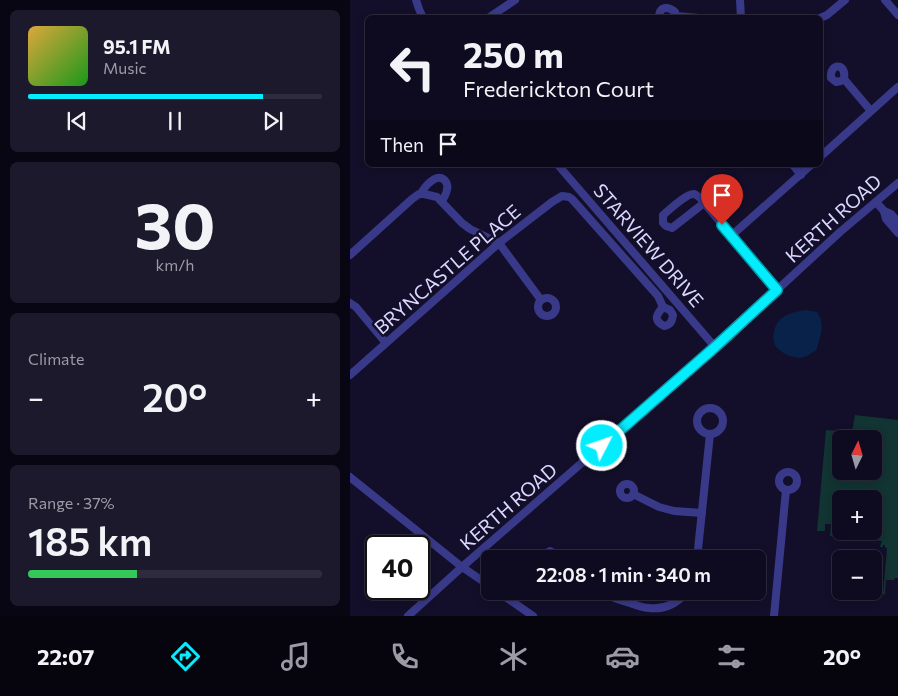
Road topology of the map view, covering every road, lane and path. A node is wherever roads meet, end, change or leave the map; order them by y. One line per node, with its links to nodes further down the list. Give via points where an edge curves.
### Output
1 (416, 0): 6 (street)
2 (515, 0): 7 (street)
3 (740, 0): 10 (street)
4 (845, 0): 12 (street)
5 (885, 0): 11 (street)
6 (421, 15)
7 (492, 15)
8 (659, 15): 9 (street, via 668,8)
9 (676, 15)
10 (741, 15)
11 (898, 15)
12 (823, 17)
13 (844, 79): 15 (street)
14 (898, 87): 15 (street)
15 (871, 111): 16 (street)
16 (823, 154)
17 (560, 167): 35 (street, STARVIEW DRIVE)
18 (795, 167): 20 (street)
19 (809, 167): 20 (street)
20 (801, 174): 27 (street)
21 (898, 183): 24 (street, KERTH ROAD)
22 (422, 194): 23 (street); 23 (street, via 434,180 444,179 448,188); 29 (street)
23 (442, 201): 28 (street, via 462,223)
24 (876, 202): 26 (street, via 891,214); 30 (street, KERTH ROAD)
25 (704, 203): 25 (street, via 697,195 689,194 663,215 663,223 672,228); 27 (street)
26 (897, 227)
27 (732, 236): 30 (street)
28 (499, 242): 31 (street); 33 (street, BRYNCASTLE PLACE, via 552,202 562,196 569,197 658,296); 34 (street, BRYNCASTLE PLACE)
29 (350, 255)
30 (777, 290): 35 (street, KERTH ROAD)
31 (541, 300)
32 (350, 303): 34 (street)
33 (663, 307)
34 (386, 343): 36 (street, BRYNCASTLE PLACE)
35 (715, 347): 43 (street, KERTH ROAD)
36 (350, 375)
37 (710, 434): 41 (street)
38 (350, 477): 43 (street)
39 (786, 490): 51 (street)
40 (633, 494): 41 (street, via 659,507)
41 (702, 513): 42 (street)
42 (698, 550)
43 (462, 567): 44 (street); 49 (street, KERTH ROAD)
44 (481, 580)
45 (510, 600): 50 (street)
46 (618, 600): 48 (street)
47 (679, 600): 48 (street)
48 (649, 612)
49 (408, 616)
50 (533, 616)
51 (774, 616)

